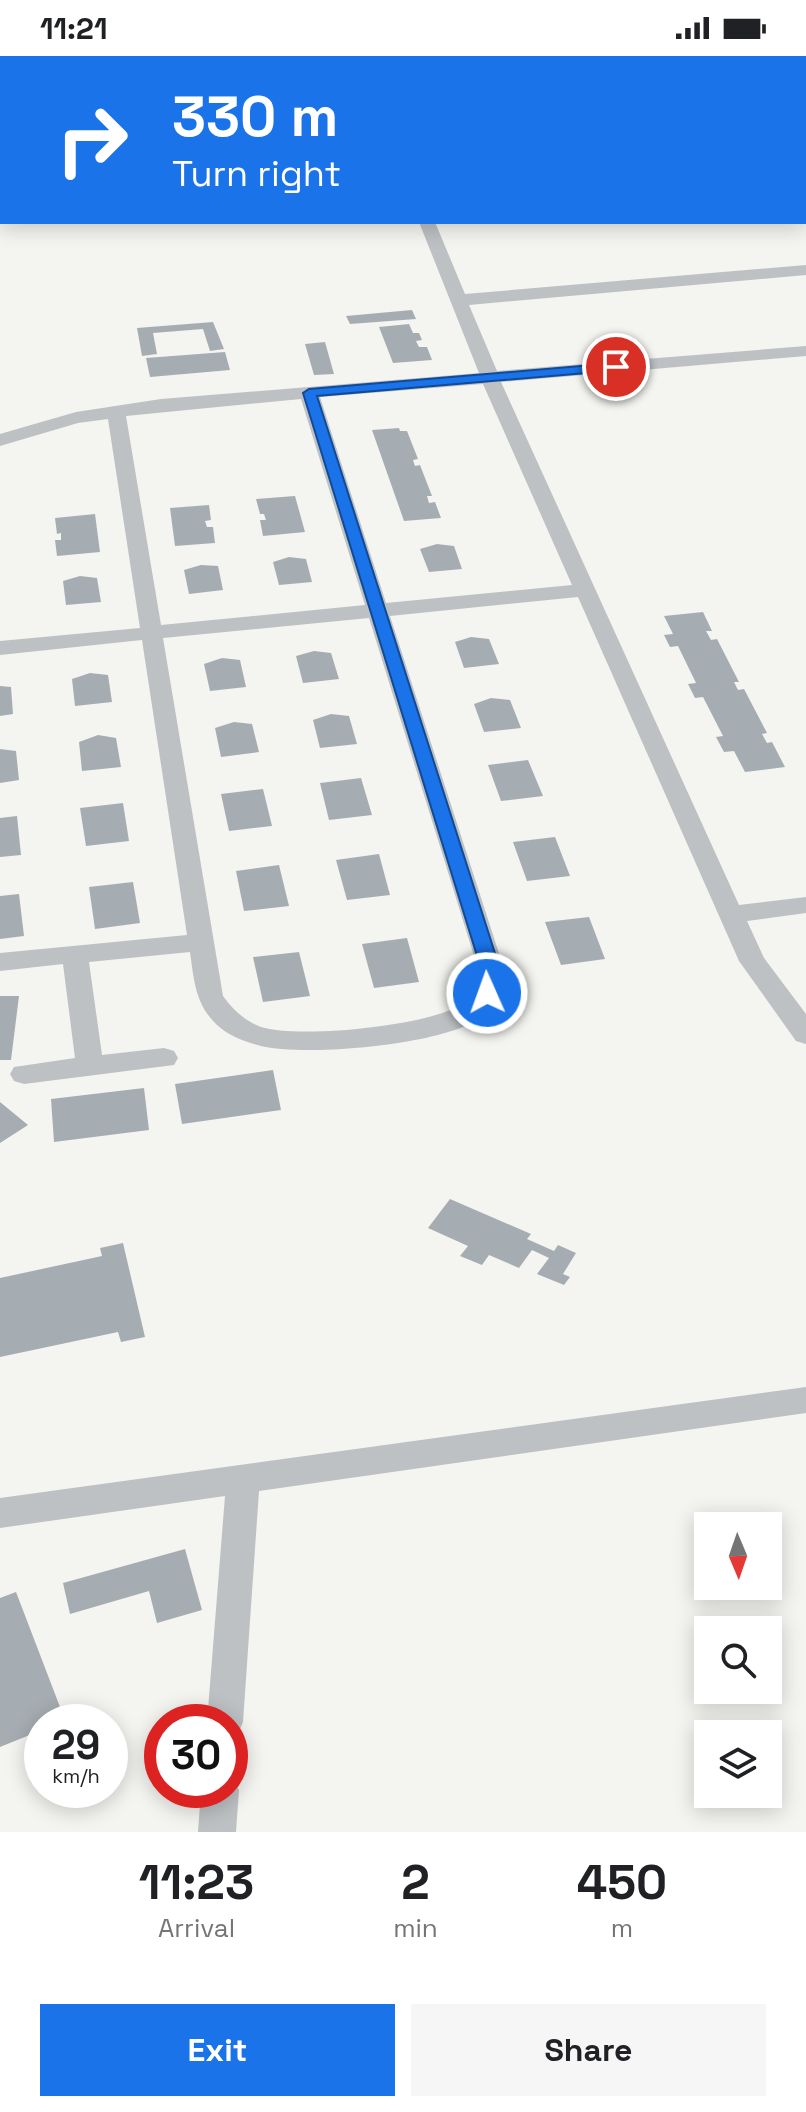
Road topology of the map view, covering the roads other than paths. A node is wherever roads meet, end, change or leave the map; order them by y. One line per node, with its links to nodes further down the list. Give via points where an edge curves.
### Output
1 (428, 224): 3 (street)
2 (806, 270): 3 (street)
3 (461, 300): 5 (street)
4 (806, 351): 5 (street)
5 (490, 378): 6 (street); 9 (street)
6 (309, 393): 7 (street); 10 (street)
7 (116, 412): 8 (street); 11 (street)
8 (0, 440)
9 (584, 590): 10 (street); 14 (street)
10 (378, 611): 11 (street); 15 (street, via 492,972 487,993 455,1022 430,1029 291,1041 263,1037 220,1015 210,997)
11 (151, 634): 12 (street); 15 (street)
12 (0, 648)
13 (806, 905): 14 (street)
14 (731, 914): 18 (street, via 752,961)
15 (200, 942): 16 (street)
16 (75, 955): 17 (street); 20 (street)
17 (0, 962)
18 (806, 1034)
19 (164, 1058): 20 (street)
20 (90, 1065): 21 (street)
21 (24, 1074)
22 (806, 1400): 23 (street)
23 (243, 1477): 24 (street); 25 (street)
24 (0, 1513)
25 (226, 1704)
26 (219, 1808): 27 (street)
27 (217, 1832)

